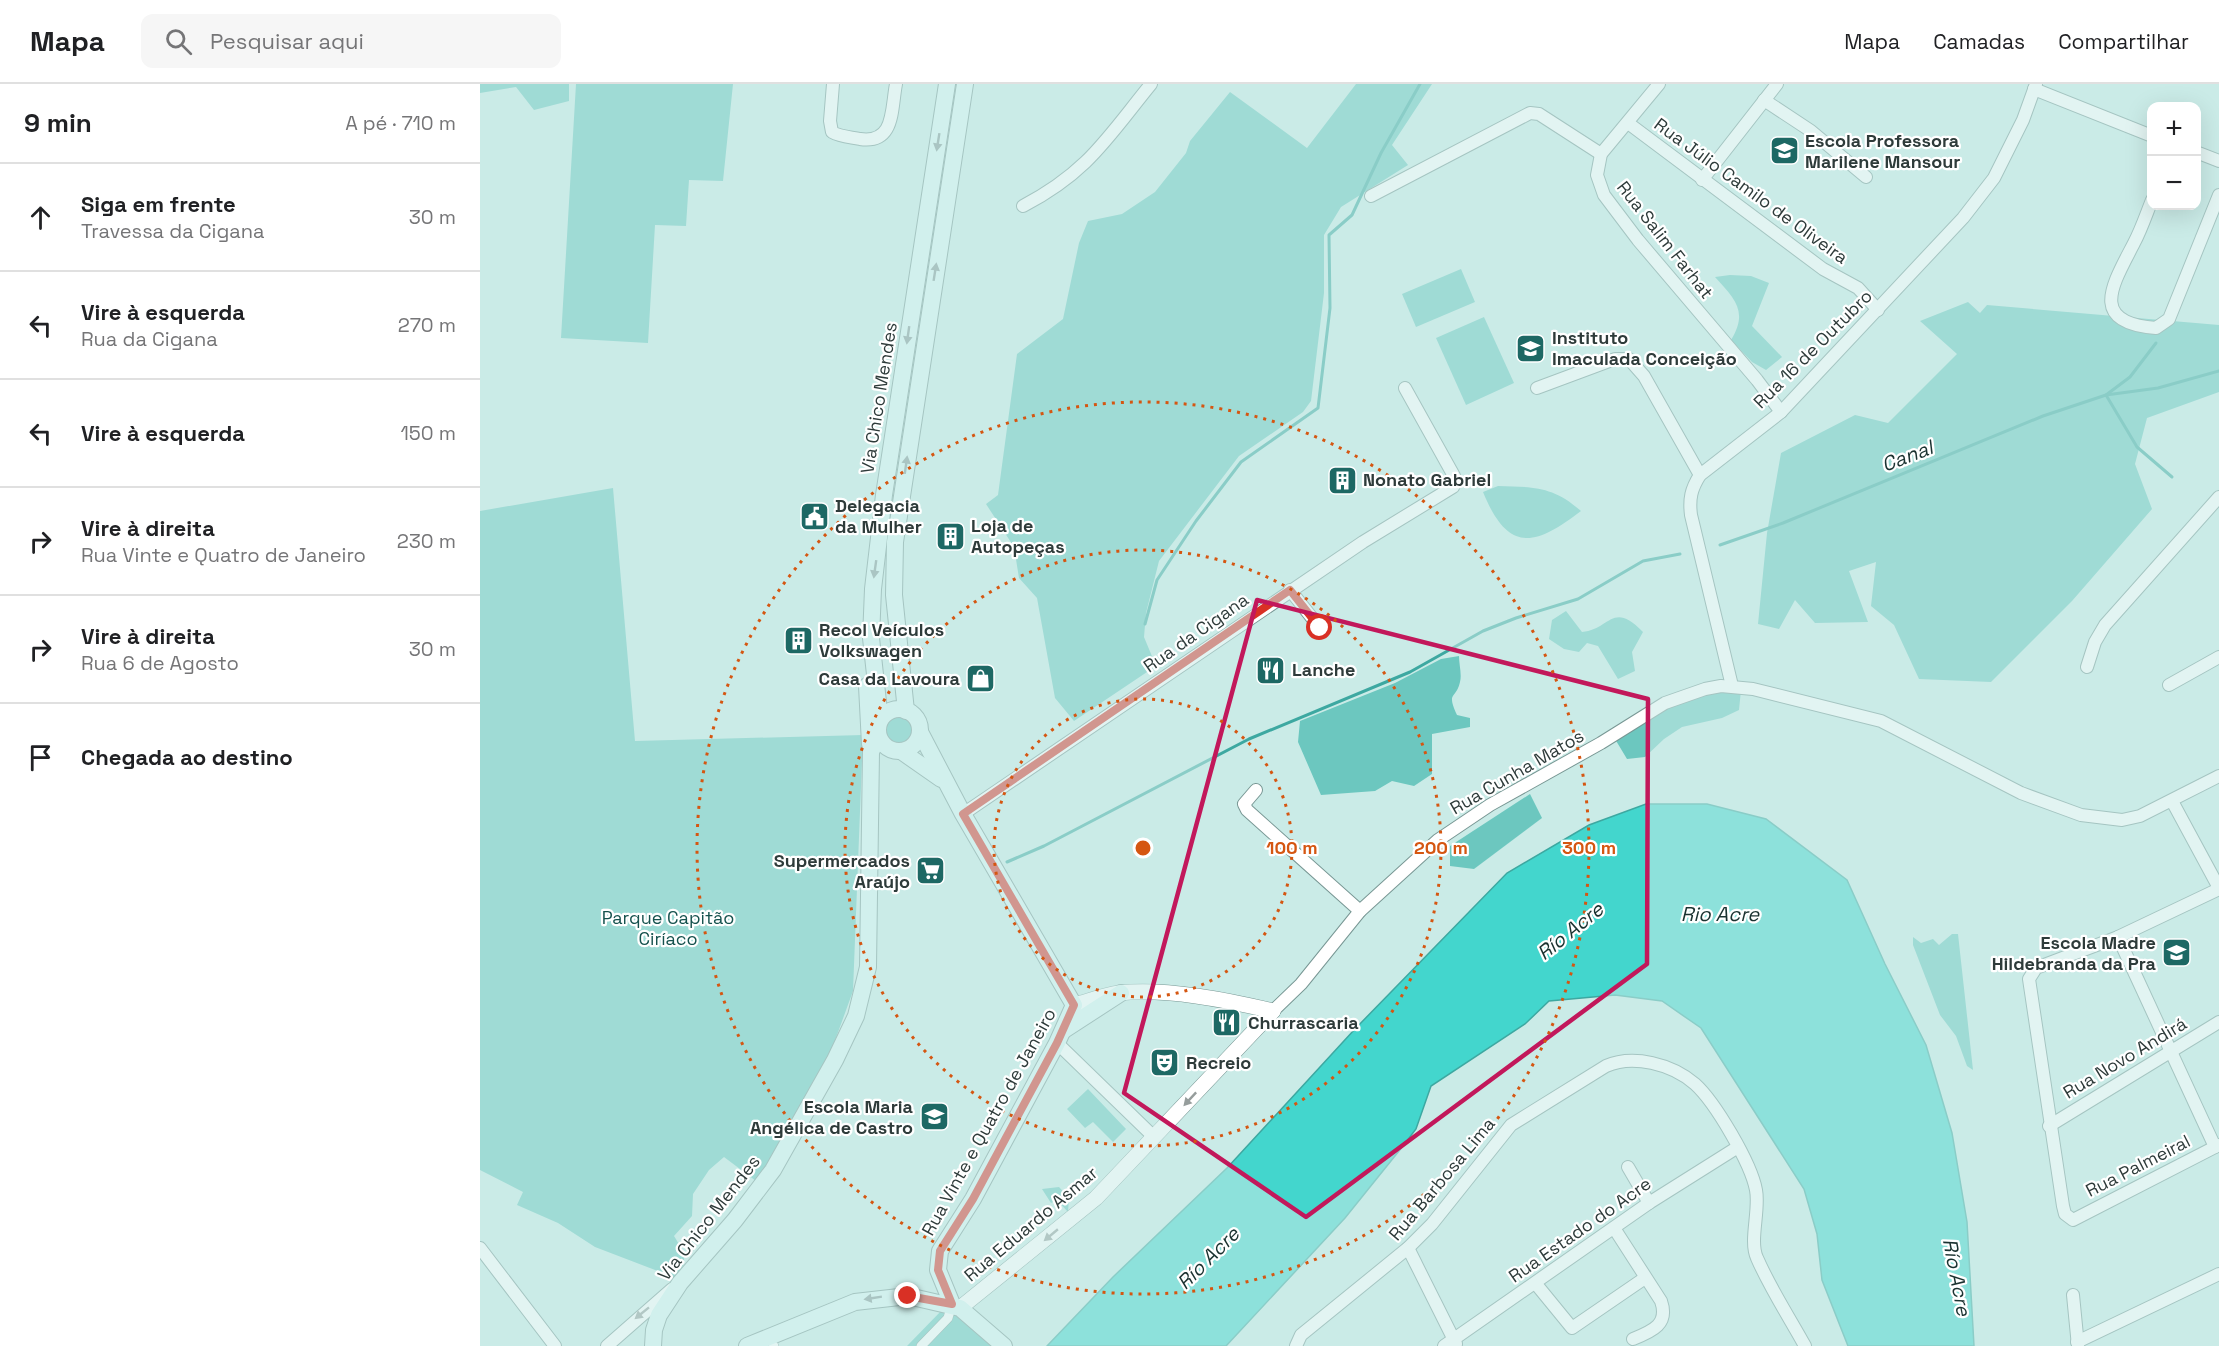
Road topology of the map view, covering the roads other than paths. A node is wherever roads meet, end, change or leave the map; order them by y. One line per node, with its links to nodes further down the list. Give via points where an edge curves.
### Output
1 (833, 84): 2 (street, via 832,132 872,140 886,131)
2 (896, 84)
3 (947, 84): 29 (main road, Via Chico Mendes, one-way to 29, via 884,495)
4 (965, 84): 34 (main road, Via Chico Mendes, one-way to 4, via 894,596 895,542)
5 (1151, 84): 19 (street, via 1082,168)
6 (1659, 84): 10 (street)
7 (1777, 84): 9 (street)
8 (2035, 87): 11 (street); 21 (street, Rua 16 de Outubro, via 1994,178 1963,218)
9 (1764, 100): 15 (street, via 1811,131); 16 (street)
10 (1628, 123): 12 (street); 16 (street, Rua Júlio Camilo de Oliveira)
11 (2147, 134)
12 (1601, 154): 18 (street, via 1539,114 1530,113); 24 (street, Rua Salim Farhat, via 1597,175 1604,195)
13 (2201, 154): 14 (street)
14 (2219, 161)
15 (1866, 177)
16 (1702, 180): 21 (street, Rua Júlio Camilo de Oliveira, via 1823,269 1858,288)
17 (2219, 195): 20 (street, via 2173,310 2163,325 2156,328 2115,315 2110,303 2117,276)
18 (1371, 196)
19 (1023, 206)
20 (2147, 209)
21 (1878, 310): 24 (street, Rua 16 de Outubro)
22 (1405, 388): 27 (street, Rua da Cigana, via 1454,476 1453,487)
23 (1537, 388): 25 (street, via 1615,359 1632,361)
24 (1781, 412): 25 (street, Rua 16 de Outubro)
25 (1700, 475): 33 (street, via 1690,492 1690,506)
26 (2217, 504): 31 (street, via 2105,626)
27 (1290, 590): 28 (street); 44 (street, Rua da Cigana)
28 (1320, 628)
29 (871, 638): 35 (main road, Via Chico Mendes); 38 (main road, via 867,692)
30 (2219, 657): 32 (street)
31 (2087, 667)
32 (2169, 685)
33 (1732, 686): 43 (street, Rua Cunha Matos, via 1881,721 2021,793 2080,814 2122,820); 46 (street, Rua Cunha Matos, via 1705,689 1665,703 1490,805 1438,840)
34 (906, 711): 35 (main road, via 890,711); 36 (main road, via 916,719)
35 (879, 728): 37 (main road, via 884,746); 38 (main road, Via Chico Mendes)
36 (920, 732): 37 (main road, via 915,744); 41 (main road)
37 (898, 751): 39 (main road, via 882,754); 41 (main road)
38 (871, 752): 39 (main road, Via Chico Mendes)
39 (871, 772): 65 (main road, Via Chico Mendes, via 868,967 856,1016 773,1170)
40 (2219, 776): 43 (street, Rua Cunha Matos)
41 (946, 783): 44 (main road)
42 (1256, 790): 46 (street, via 1244,807)
43 (2172, 801): 45 (street)
44 (963, 814): 49 (main road)
45 (2219, 889): 47 (street)
46 (1359, 911): 50 (street, Rua Cunha Matos, via 1301,984)
47 (2118, 937): 53 (street); 54 (street, via 2031,973)
48 (1121, 993): 49 (street); 50 (street, via 1202,997); 52 (main road)
49 (1074, 1005): 52 (main road, Rua Vinte e Quatro de Janeiro)
50 (1273, 1011): 55 (street, Rua Eduardo Asmar, one-way to 55)
51 (2219, 1022): 53 (street, Rua Novo Andirá)
52 (1060, 1037): 55 (street); 68 (main road, Rua Vinte e Quatro de Janeiro, via 973,1199 940,1251 938,1270)
53 (2171, 1052): 54 (street, Rua Novo Andirá); 56 (street)
54 (2049, 1126): 56 (street, Rua Palmeiral, via 2065,1214 2073,1220)
55 (1154, 1137): 68 (street, Rua Eduardo Asmar, one-way to 68, via 1096,1198)
56 (2217, 1146)
57 (1738, 1147): 59 (street, Rua Estado do Acre); 62 (street, Rua Barbosa Lima, via 1694,1083 1652,1064 1618,1060 1511,1125); 79 (street, Rua Barbosa Lima, via 1756,1187 1757,1258)
58 (1628, 1167): 59 (street)
59 (1649, 1203): 60 (street, Rua Estado do Acre)
60 (1614, 1228): 64 (street); 66 (street, Rua Estado do Acre)
61 (480, 1248): 72 (street)
62 (1408, 1248): 70 (street); 78 (street, Rua Barbosa Lima, via 1301,1335)
63 (2219, 1274): 71 (street)
64 (1645, 1278): 66 (street, via 1575,1327 1569,1327); 69 (street, via 1661,1301 1664,1319 1659,1326)
65 (680, 1283): 73 (street, one-way to 73); 74 (main road, Via Chico Mendes, via 659,1316)
66 (1536, 1284): 70 (street, Rua Estado do Acre)
67 (2073, 1295): 71 (street)
68 (961, 1309): 75 (main road, one-way to 75, via 908,1296 855,1302); 76 (street); 77 (main road)
69 (1633, 1339)
70 (1452, 1344)
71 (2078, 1344)
72 (555, 1346)
73 (607, 1346)
74 (653, 1346)
75 (747, 1346)
76 (921, 1346)
77 (1004, 1346)
78 (1296, 1346)
79 (1805, 1346)

